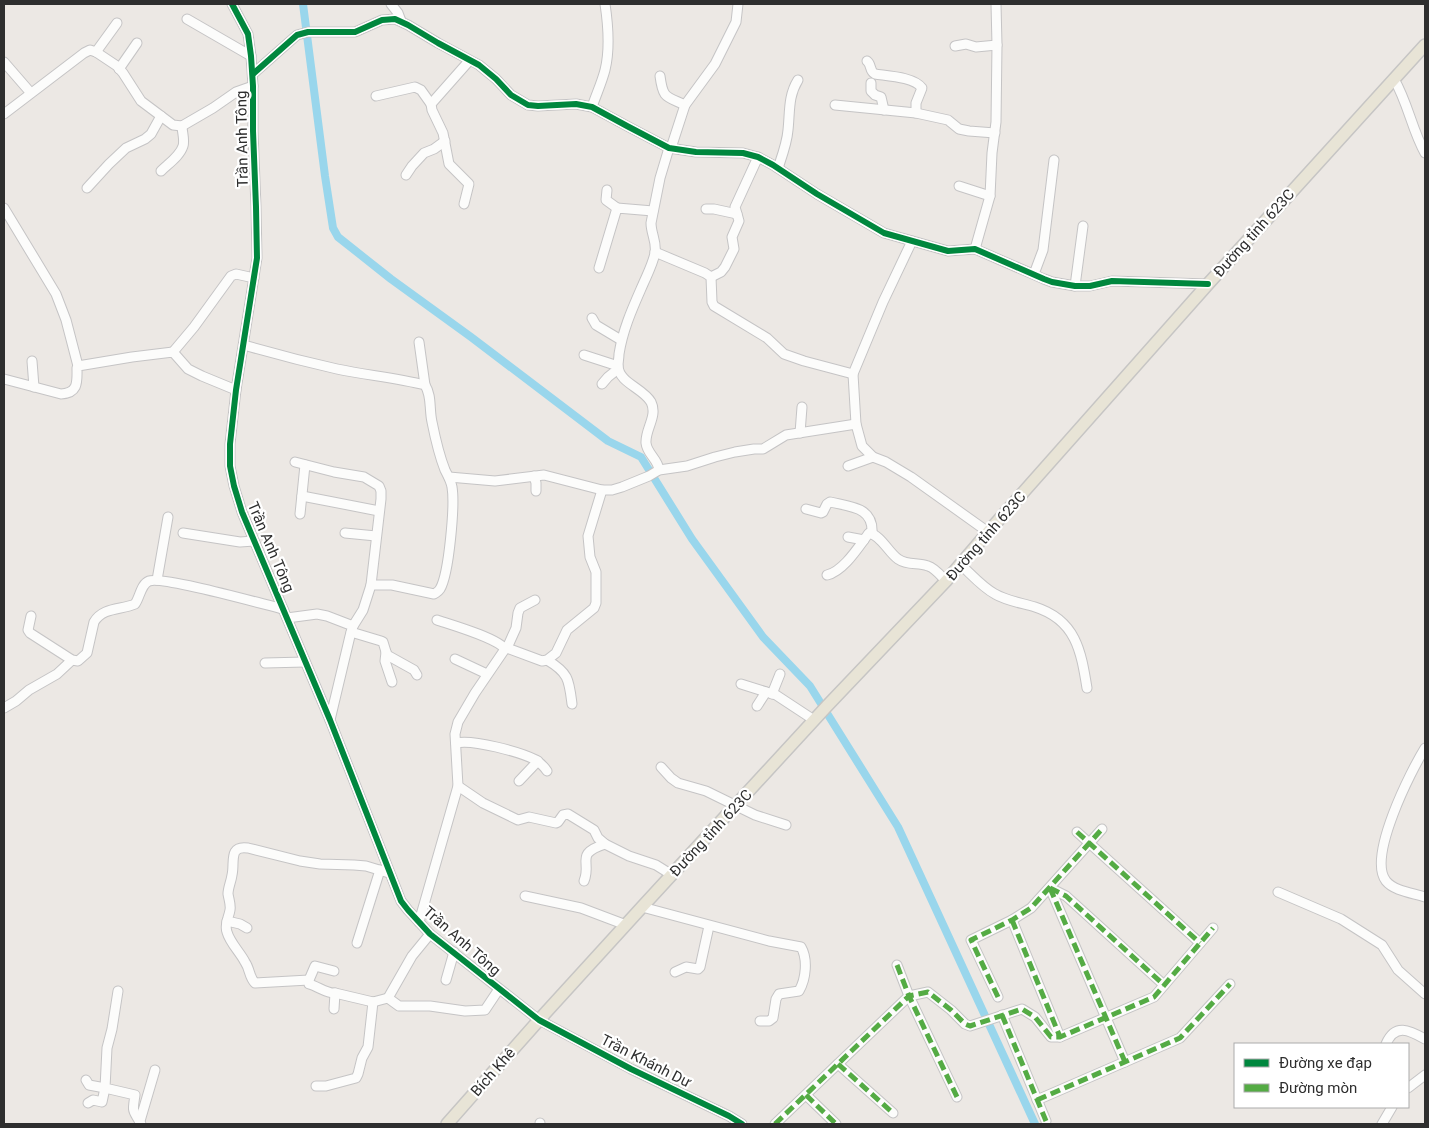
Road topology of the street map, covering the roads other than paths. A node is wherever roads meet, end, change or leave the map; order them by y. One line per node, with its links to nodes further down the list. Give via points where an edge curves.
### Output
1 (232, 4): 14 (street, Trần Anh Tông, via 248,34)
2 (391, 4): 7 (street)
3 (605, 4): 30 (street, via 607,56)
4 (738, 4): 28 (street, via 736,22 715,64)
5 (996, 4): 10 (street)
6 (187, 19): 14 (street)
7 (401, 21): 15 (street); 19 (street, via 388,19 355,32 297,35)
8 (117, 23): 13 (street)
9 (137, 44): 18 (street)
10 (998, 45): 12 (street); 36 (street)
11 (1425, 45): 21 (main road, Đường tỉnh 623C)
12 (954, 46)
13 (96, 52): 18 (street); 25 (street, via 84,53)
14 (251, 56): 19 (street, Trần Anh Tông)
15 (469, 61): 27 (street); 30 (street, via 479,65 528,105)
16 (867, 61): 32 (street, via 875,74 920,85)
17 (4, 62): 25 (street)
18 (119, 68): 34 (street, via 141,101)
19 (253, 74): 24 (street, Trần Anh Tông)
20 (660, 76): 28 (street, via 665,95)
21 (1394, 79): 39 (street); 64 (main road, Đường tỉnh 623C)
22 (798, 80): 42 (street, via 793,90 788,131)
23 (871, 83): 31 (street, via 870,91 882,97)
24 (254, 86): 35 (street, via 236,92); 63 (street, Trần Anh Tông, via 257,250)
25 (30, 92): 33 (street)
26 (376, 96): 27 (street, via 415,87)
27 (431, 104): 37 (street)
28 (685, 105): 38 (street)
29 (835, 105): 31 (street)
30 (592, 107): 38 (street)
31 (884, 110): 32 (street)
32 (916, 112): 36 (street, via 948,120 969,131)
33 (4, 114)
34 (161, 116): 35 (street); 46 (street, via 151,134 126,148)
35 (182, 126): 43 (street, via 182,148)
36 (994, 133): 48 (street)
37 (445, 141): 44 (street, via 424,153); 49 (street, via 449,164 469,184)
38 (670, 148): 40 (street); 53 (street)
39 (1425, 154)
40 (758, 157): 42 (street); 54 (street, via 735,207)
41 (1054, 160): 61 (street, via 1043,250)
42 (778, 168): 57 (street, via 884,232)
43 (161, 171)
44 (406, 175)
45 (960, 186): 48 (street)
46 (87, 188)
47 (607, 190): 51 (street, via 606,200)
48 (990, 196): 58 (street)
49 (464, 204)
50 (4, 208): 55 (street)
51 (618, 208): 53 (street); 60 (street)
52 (706, 209): 54 (street)
53 (653, 211): 59 (street, via 651,230)
54 (738, 214): 62 (street, via 739,221 732,237 734,249 721,272)
55 (8, 223): 73 (street, via 56,294)
56 (1083, 226): 65 (street)
57 (912, 241): 58 (street, via 948,251); 75 (street)
58 (974, 249): 61 (street)
59 (655, 252): 62 (street); 67 (street)
60 (599, 268)
61 (1034, 274): 65 (street, via 1052,282)
62 (711, 277): 75 (street, via 714,306 767,338 784,354)
63 (254, 278): 69 (street, Trần Anh Tông); 70 (street, via 231,276)
64 (1208, 284): 65 (street, via 1112,281); 99 (main road, Đường tỉnh 623C)
65 (1075, 286)
66 (592, 318): 67 (street)
67 (621, 340): 74 (street)
68 (419, 342): 78 (street)
69 (244, 345): 78 (street, via 288,358); 80 (street, Trần Anh Tông)
70 (173, 352): 73 (street); 80 (street, via 188,369)
71 (584, 355): 74 (street)
72 (32, 361): 79 (street)
73 (78, 366): 79 (street, via 76,387 70,392 62,394)
74 (618, 368): 77 (street); 88 (street, via 624,379 640,390 652,405 646,443 657,461)
75 (853, 374): 82 (street)
76 (4, 379): 79 (street)
77 (602, 384)
78 (425, 385): 90 (street, via 430,397 430,416)
79 (34, 387)
80 (236, 390): 105 (street, Trần Anh Tông, via 230,466 242,512)
81 (802, 407): 83 (street)
82 (856, 424): 83 (street); 84 (street, via 862,446)
83 (800, 433): 88 (street, via 786,435 763,449 735,452)
84 (874, 457): 87 (street); 99 (street, via 911,477)
85 (295, 462): 86 (street)
86 (305, 465): 93 (street); 95 (street, via 364,477 376,483 381,491)
87 (848, 466)
88 (655, 472): 91 (street, via 612,490)
89 (534, 476): 90 (street, via 495,481); 91 (street, via 551,476); 92 (street)
90 (449, 477): 110 (street, via 453,498 452,531 445,576 439,591 434,594 392,585)
91 (602, 490): 121 (street, via 588,536 590,557 596,572 596,603 567,630 556,653)
92 (536, 491)
93 (302, 496): 95 (street); 96 (street)
94 (806, 509): 101 (street, via 820,513 830,502 856,508 870,517)
95 (379, 511): 102 (street)
96 (300, 514)
97 (168, 517): 108 (street)
98 (183, 532): 105 (street, via 240,542)
99 (988, 532): 106 (main road, Đường tỉnh 623C)
100 (345, 533): 102 (street)
101 (872, 534): 104 (street, via 869,533); 109 (street, via 900,561 928,566)
102 (376, 536): 110 (street)
103 (848, 536): 104 (street)
104 (864, 540): 107 (street, via 837,570)
105 (254, 541): 112 (street, Trần Anh Tông)
106 (960, 564): 109 (main road, Đường tỉnh 623C); 129 (street, via 994,594 1047,612 1062,623 1079,648)
107 (827, 575)
108 (157, 580): 112 (street); 120 (street, via 144,585 135,604 101,614 94,622 87,653 78,660)
109 (946, 581): 134 (main road, Đường tỉnh 623C)
110 (371, 585): 116 (street)
111 (536, 600): 117 (street, via 520,608 516,628)
112 (283, 609): 114 (street, Trần Anh Tông)
113 (31, 616): 120 (street, via 30,633)
114 (287, 618): 116 (street, via 317,614); 123 (street, Trần Anh Tông)
115 (437, 620): 117 (street, via 486,637)
116 (352, 629): 118 (street, via 383,642); 135 (street)
117 (506, 648): 121 (street); 124 (street)
118 (386, 652): 126 (street); 127 (street, via 385,661)
119 (455, 658): 124 (street)
120 (72, 660): 133 (street, via 57,674)
121 (547, 660): 131 (street, via 566,676)
122 (265, 662): 123 (street)
123 (304, 662): 135 (street, Trần Anh Tông)
124 (488, 674): 136 (street, via 458,722)
125 (780, 674): 130 (street)
126 (417, 675)
127 (392, 682)
128 (740, 684): 130 (street)
129 (1087, 688)
130 (769, 693): 132 (street); 134 (street, via 798,708)
131 (572, 704)
132 (757, 706)
133 (4, 708)
134 (821, 712): 143 (main road, Đường tỉnh 623C)
135 (330, 720): 149 (street, Trần Anh Tông)
136 (456, 743): 138 (street, via 468,742 502,749); 142 (street)
137 (1425, 748): 155 (street, via 1405,785 1381,852 1381,868 1386,880 1393,886)
138 (538, 761): 140 (street); 141 (street)
139 (661, 767): 143 (street, via 678,782)
140 (547, 771)
141 (519, 781)
142 (458, 786): 148 (street, via 518,820 529,817 556,823 568,814 594,830); 159 (street)
143 (736, 806): 144 (street); 150 (main road, Đường tỉnh 623C)
144 (786, 825)
145 (1102, 829): 147 (street)
146 (1077, 832): 147 (street)
147 (1090, 843): 152 (street); 166 (street)
148 (604, 844): 150 (street); 151 (street, via 589,852)
149 (385, 872): 158 (street, via 354,865 300,861 242,847 233,855 228,893 231,908); 159 (street, Trần Anh Tông, via 401,901); 165 (street)
150 (672, 875): 156 (main road, Đường tỉnh 623C)
151 (584, 882)
152 (1050, 888): 157 (street, via 1031,908); 174 (street, via 1066,896); 185 (street)
153 (1278, 892): 178 (street, via 1341,919 1382,945 1398,970)
154 (525, 896): 160 (street, via 581,908)
155 (1425, 897)
156 (642, 907): 160 (main road, Đường tỉnh 623C); 161 (street)
157 (1012, 920): 180 (street, via 971,940); 188 (street)
158 (227, 921): 162 (street); 171 (street, via 227,934 247,964 254,983)
159 (419, 922): 164 (street, Trần Anh Tông)
160 (626, 925): 186 (main road, Đường tỉnh 623C)
161 (709, 926): 170 (street, via 700,967); 187 (street, via 798,945 803,949 805,969 802,986 799,991 779,994 773,1018)
162 (247, 928)
163 (1213, 928): 166 (street)
164 (430, 934): 167 (street, Trần Anh Tông); 181 (street, via 412,956)
165 (357, 943)
166 (1200, 943): 174 (street)
167 (454, 952): 172 (street); 175 (street, Trần Anh Tông)
168 (897, 965): 179 (street)
169 (334, 971): 171 (street, via 315,966)
170 (675, 972)
171 (309, 980): 177 (street, via 309,984)
172 (446, 980)
173 (1230, 984): 191 (street, via 1180,1038)
174 (1164, 985): 185 (street, via 1154,997)
175 (499, 989): 181 (street, via 485,1010 399,1006); 186 (street, Trần Anh Tông)
176 (118, 991): 198 (street, via 107,1048)
177 (335, 993): 182 (street); 183 (street)
178 (1425, 994)
179 (909, 996): 184 (street, via 928,992 970,1026); 192 (street); 200 (street)
180 (998, 997)
181 (388, 998): 182 (street)
182 (373, 1002): 196 (street, via 368,1047 356,1078)
183 (334, 1008)
184 (1002, 1015): 188 (street, via 1022,1009 1035,1017 1051,1037); 201 (street)
185 (1105, 1018): 188 (street); 191 (street)
186 (539, 1020): 207 (main road, Bích Khê); 208 (street, Trần Khánh Dư)
187 (760, 1021)
188 (1060, 1037)
189 (1425, 1039): 190 (street, via 1403,1030 1390,1035)
190 (1386, 1043)
191 (1125, 1062): 201 (street)
192 (838, 1064): 199 (street); 204 (street)
193 (155, 1070): 206 (street)
194 (1425, 1075): 197 (street)
195 (86, 1080): 198 (street, via 89,1085)
196 (316, 1086)
197 (1409, 1087)
198 (105, 1088): 202 (street, via 102,1102 93,1100); 206 (street, via 135,1095 134,1116)
199 (806, 1094): 209 (street); 210 (street)
200 (957, 1097)
201 (1038, 1100): 205 (street)
202 (88, 1103)
203 (1391, 1108): 211 (street)
204 (894, 1113)
205 (1046, 1121)
206 (140, 1123)
207 (447, 1124)
208 (742, 1124)
209 (775, 1124)
210 (836, 1124)
211 (1382, 1124)

